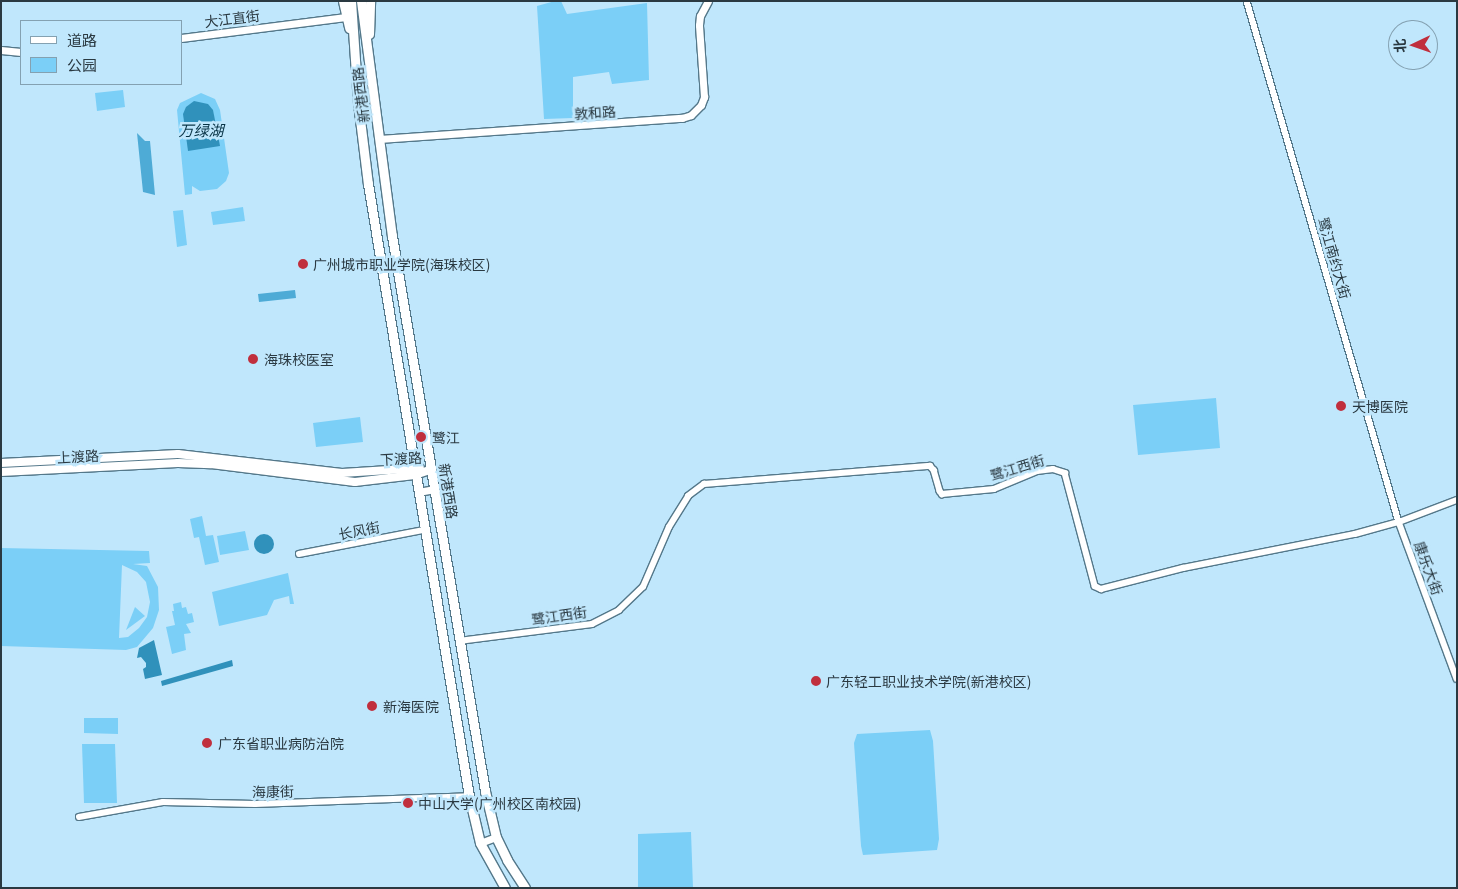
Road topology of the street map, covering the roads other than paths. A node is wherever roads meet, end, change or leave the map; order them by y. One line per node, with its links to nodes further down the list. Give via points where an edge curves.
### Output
1 (343, 1): 7 (main road)
2 (351, 1): 10 (main road, 新港西路)
3 (361, 1): 11 (main road, 新港西路)
4 (370, 1): 11 (main road)
5 (708, 1): 13 (street, 敦和路, via 699,24 704,97 691,115)
6 (1247, 1): 24 (street, 鹭江南约大街)
7 (346, 17): 8 (street, 大江直街); 10 (main road)
8 (182, 38)
9 (1, 50): 12 (street)
10 (354, 50): 15 (main road, 新港西路, via 368,184)
11 (368, 51): 13 (main road, 新港西路)
12 (20, 52)
13 (379, 139): 14 (main road, 新港西路, via 392,236)
14 (426, 427): 15 (main road); 18 (main road, 新港西路)
15 (408, 430): 20 (main road, 新港西路)
16 (156, 459): 17 (main road, 上渡路); 19 (main road, 上渡路); 20 (main road, 下渡路, via 197,455 342,473)
17 (1, 462)
18 (432, 469): 20 (main road, 下渡路); 21 (main road, 新港西路)
19 (1, 472)
20 (414, 472): 22 (main road, 新港西路)
21 (435, 489): 22 (street); 27 (main road, 新港西路)
22 (418, 492): 25 (main road, 新港西路)
23 (1457, 500): 24 (street, 鹭江西街)
24 (1399, 522): 27 (street, 鹭江西街, via 1355,534 1183,568 1101,589 1095,586 1065,473 1053,469 994,489 942,494 930,466 704,484 688,496 669,527 643,587 619,610 592,624); 28 (street, 康乐大街)
25 (424, 530): 26 (street, 长风街); 29 (main road, 新港西路)
26 (300, 554)
27 (460, 641): 31 (main road, 新港西路, via 485,791)
28 (1457, 679)
29 (469, 796): 30 (street, 海康街, via 264,804 163,802); 32 (main road, 新港西路)
30 (79, 817)
31 (496, 837): 32 (street); 34 (main road, 新港西路)
32 (480, 843): 33 (main road, 新港西路)
33 (505, 888)
34 (525, 888)

